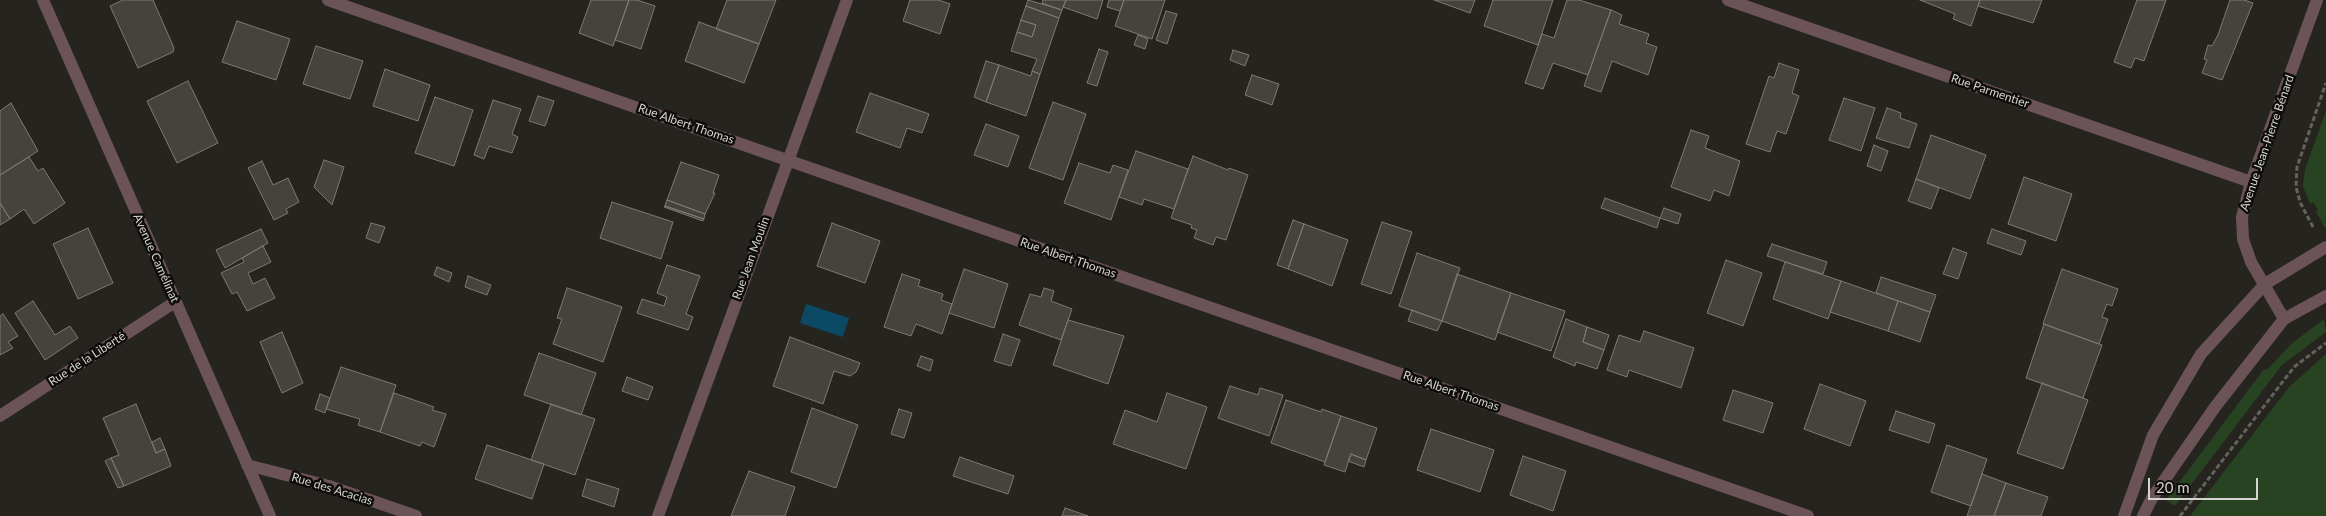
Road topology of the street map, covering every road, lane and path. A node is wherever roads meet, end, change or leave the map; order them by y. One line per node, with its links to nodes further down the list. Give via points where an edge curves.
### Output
1 (43, 0): 13 (street, Avenue Camélinat)
2 (328, 0): 7 (street, Rue Albert Thomas)
3 (847, 0): 7 (street, Rue Jean Moulin)
4 (1728, 0): 8 (street, Rue Parmentier)
5 (2317, 0): 8 (street, Avenue Jean-Pierre Bénard)
6 (2326, 83): 9 (path, via 2297,167 2296,187 2300,202)
7 (787, 159): 20 (street, Rue Jean Moulin); 21 (street, Rue Albert Thomas)
8 (2251, 182): 11 (street, Avenue Jean-Pierre Bénard, via 2242,217 2244,239 2250,262)
9 (2316, 232)
10 (2326, 247): 11 (street)
11 (2265, 284): 14 (street, Avenue Jean-Pierre Bénard); 22 (street, via 2201,354 2153,435)
12 (2326, 296): 14 (street)
13 (175, 302): 16 (street, Rue de la Liberté); 17 (street, Avenue Camélinat)
14 (2284, 319): 23 (street, via 2215,407)
15 (2326, 343): 24 (path, via 2294,366)
16 (0, 416)
17 (247, 465): 18 (street, Avenue Camélinat); 19 (street, Rue des Acacias, via 329,486)
18 (270, 516)
19 (416, 516)
20 (658, 516)
21 (1808, 516)
22 (2124, 516)
23 (2143, 516)
24 (2180, 516)

